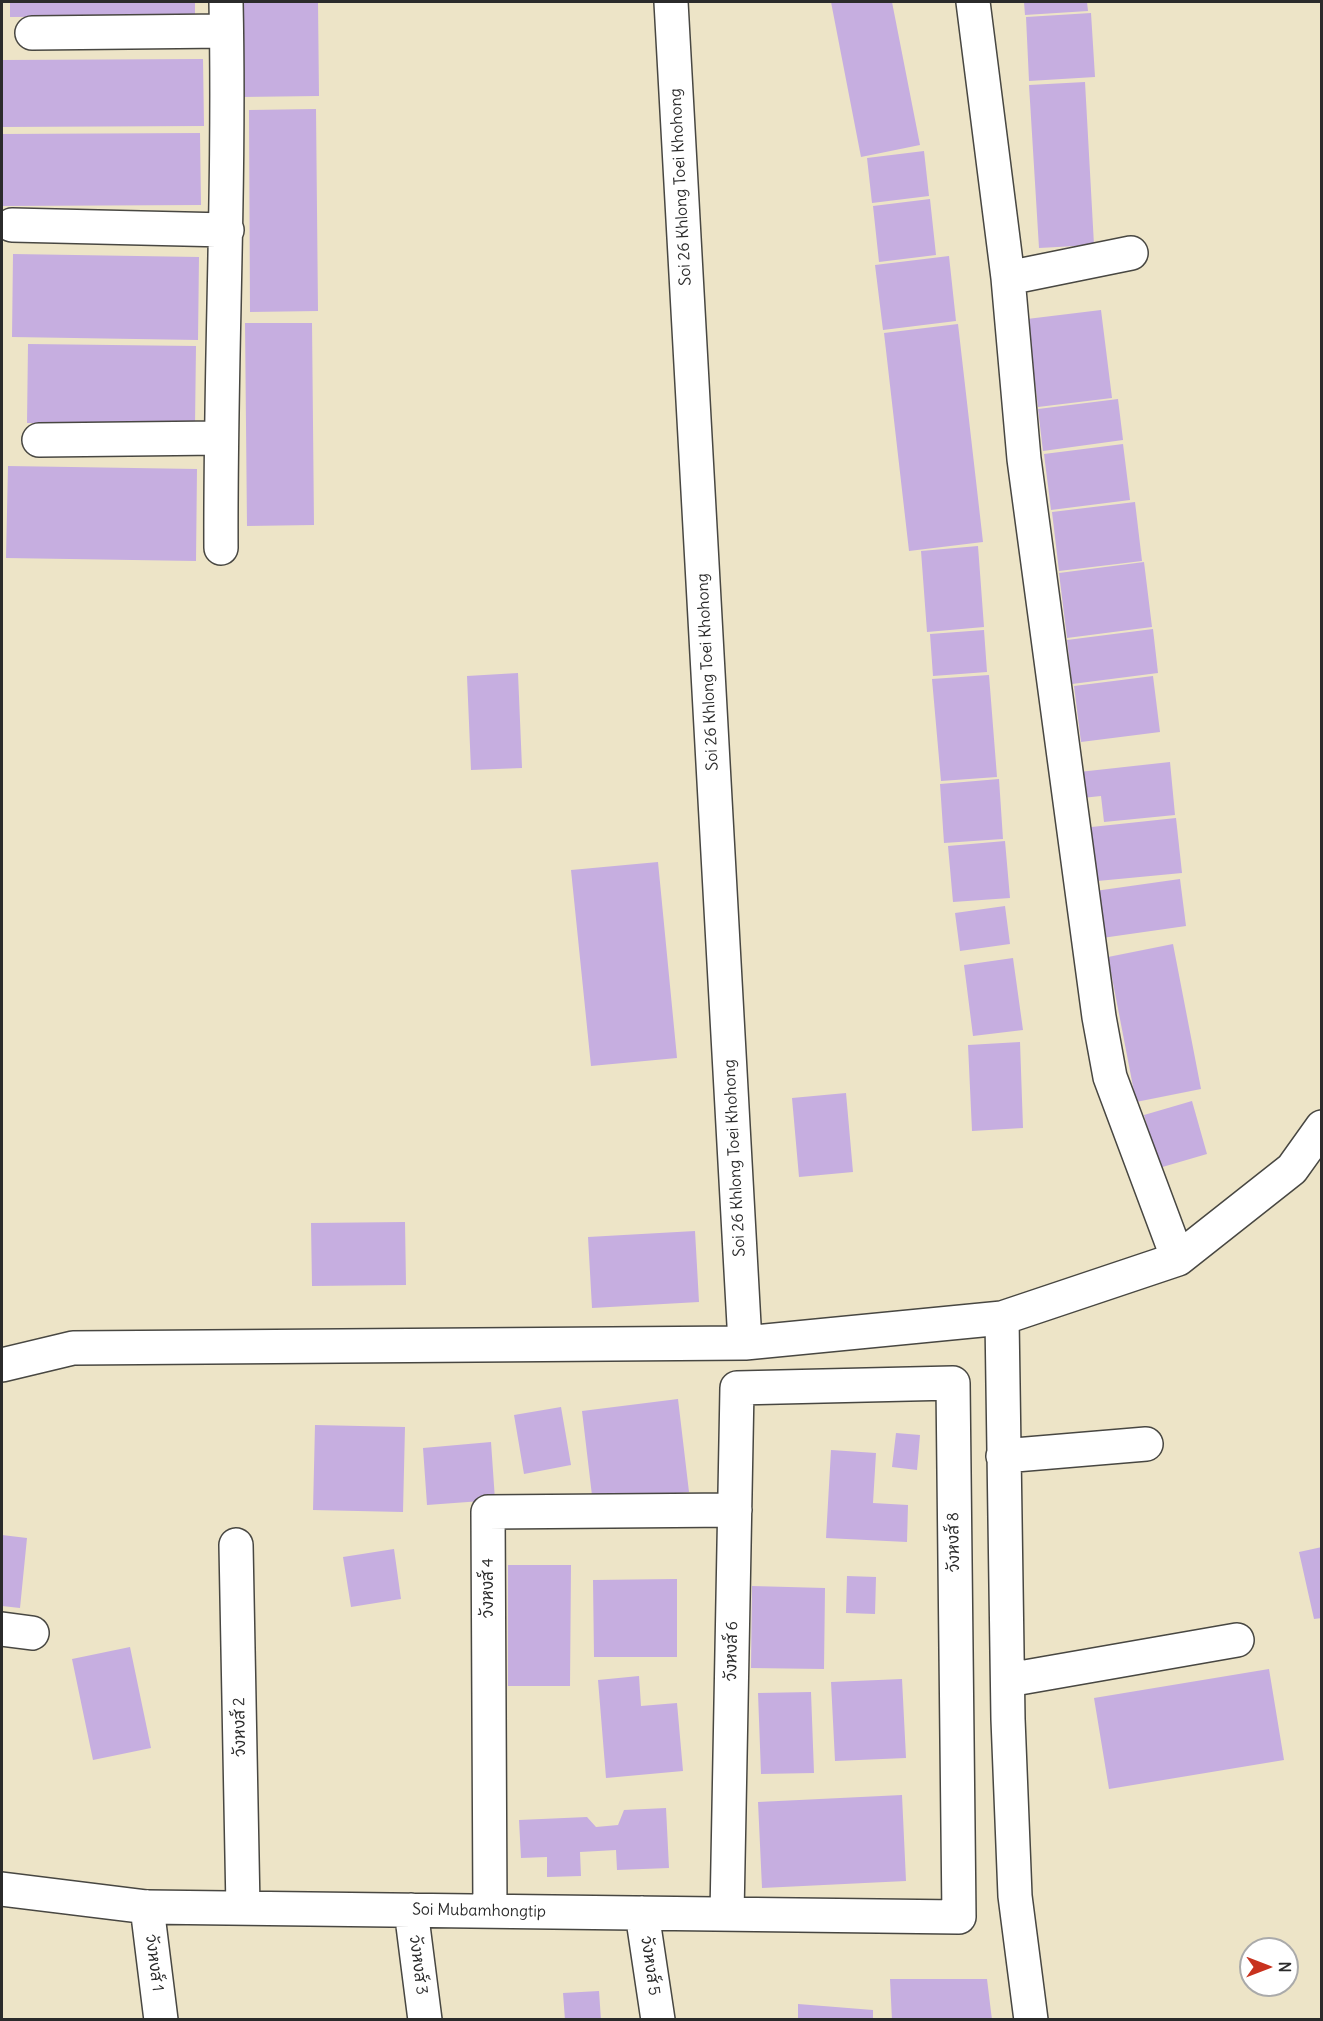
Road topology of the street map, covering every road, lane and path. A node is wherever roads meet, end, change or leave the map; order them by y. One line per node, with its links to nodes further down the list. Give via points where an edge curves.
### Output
1 (671, 2): 15 (street, Soi 26 Khlong Toei Khohong)
2 (973, 2): 8 (street)
3 (226, 16): 4 (street); 6 (street)
4 (32, 33)
5 (12, 225): 6 (street)
6 (227, 230): 9 (street)
7 (1131, 253): 8 (street)
8 (1008, 278): 13 (street, via 1024,459 1108,1067)
9 (220, 438): 10 (street); 11 (street)
10 (39, 440)
11 (221, 548)
12 (1322, 1127): 13 (street, via 1292,1169)
13 (1178, 1259): 14 (street)
14 (1002, 1318): 15 (street); 19 (street)
15 (745, 1343): 16 (street, via 73,1348)
16 (2, 1365)
17 (737, 1388): 20 (street, วังหงส์ 6); 31 (street, วังหงส์ 8, via 952,1383)
18 (1146, 1444): 19 (street)
19 (1003, 1456): 23 (street)
20 (735, 1510): 28 (street, วังหงส์ 4, via 488,1512); 30 (street, วังหงส์ 6)
21 (236, 1545): 26 (street, วังหงส์ 2)
22 (1237, 1640): 23 (street)
23 (1008, 1680): 35 (street, via 1015,1896)
24 (2, 1889): 25 (street, Soi Mubamhongtip)
25 (147, 1907): 26 (street, Soi Mubamhongtip); 32 (street, วังหงส์ 1)
26 (243, 1908): 27 (street, Soi Mubamhongtip)
27 (411, 1910): 28 (street, Soi Mubamhongtip); 33 (street, วังหงส์ 3)
28 (490, 1911): 29 (street, Soi Mubamhongtip)
29 (642, 1913): 30 (street, Soi Mubamhongtip); 34 (street, วังหงส์ 5)
30 (727, 1914): 31 (street, Soi Mubamhongtip)
31 (958, 1917)
32 (161, 2019)
33 (425, 2019)
34 (658, 2019)
35 (1031, 2019)

